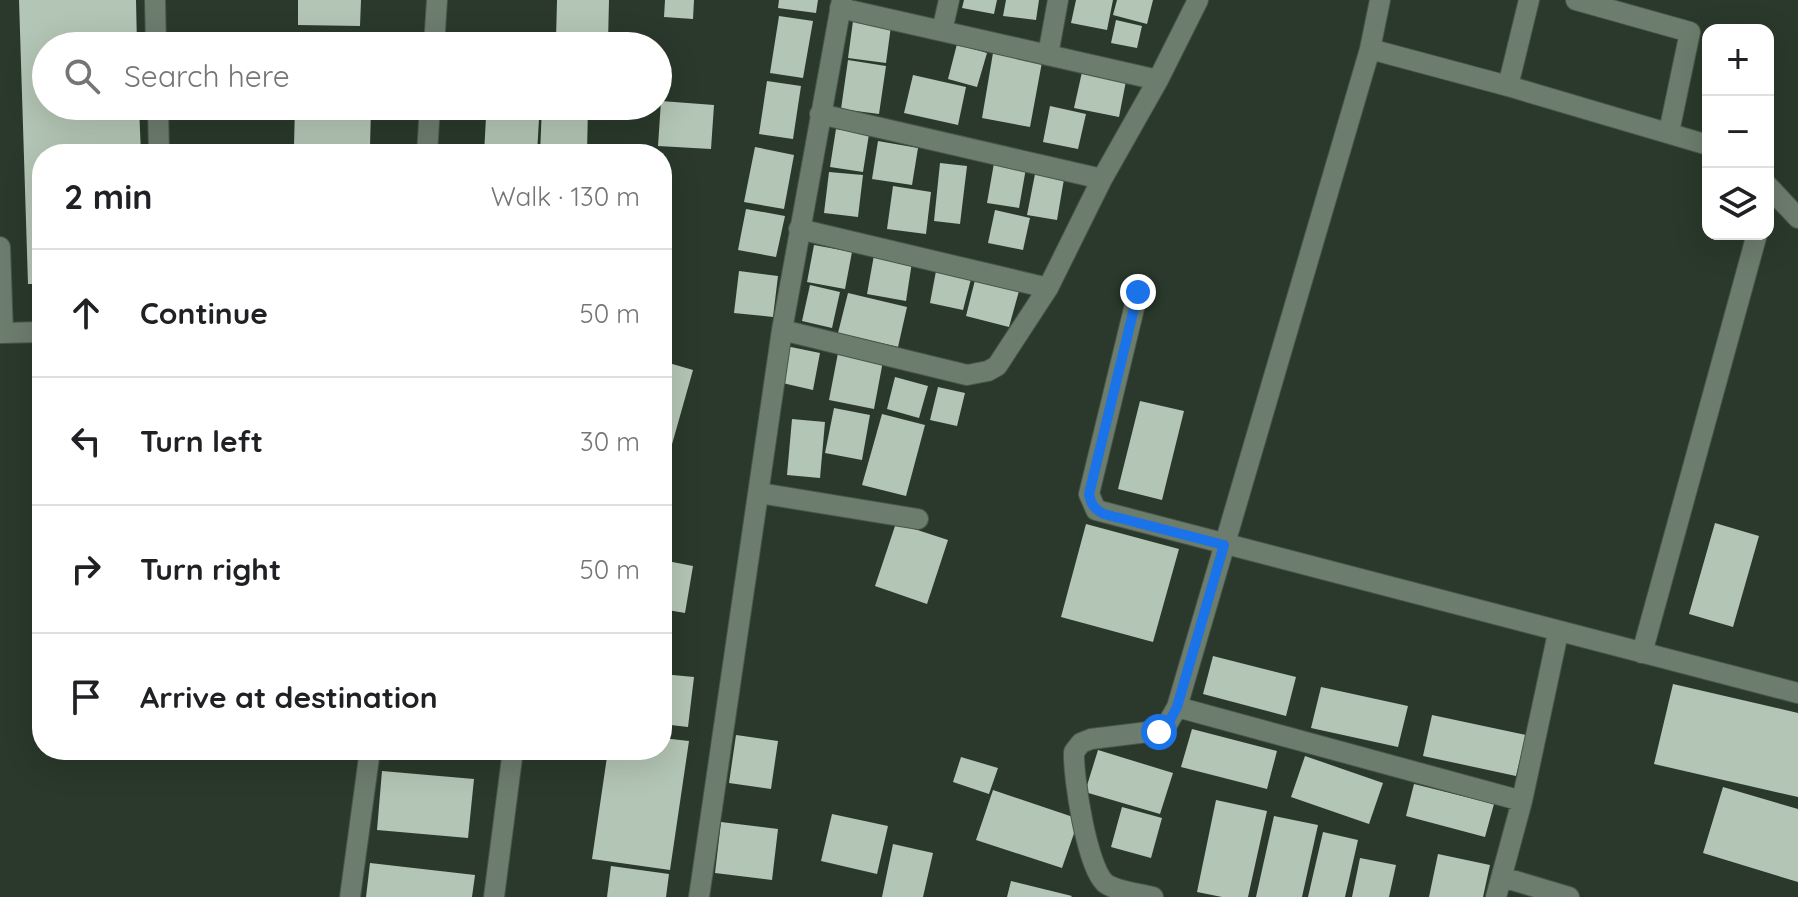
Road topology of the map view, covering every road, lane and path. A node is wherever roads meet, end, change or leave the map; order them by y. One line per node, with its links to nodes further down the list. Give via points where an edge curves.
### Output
1 (155, 0): 11 (street)
2 (437, 0): 12 (street)
3 (949, 0): 10 (street)
4 (1058, 0): 14 (street)
5 (1198, 0): 15 (street)
6 (1380, 0): 13 (street)
7 (1529, 0): 16 (street)
8 (1576, 0): 20 (street, via 1690,32)
9 (841, 4): 10 (street); 17 (street)
10 (942, 31): 14 (street)
11 (156, 32)
12 (435, 32)
13 (1370, 49): 16 (street); 37 (street)
14 (1048, 55): 15 (street)
15 (1158, 80): 24 (street)
16 (1508, 86): 20 (street)
17 (820, 114): 24 (street); 27 (street)
18 (158, 120): 22 (street)
19 (429, 120): 23 (street)
20 (1669, 132): 21 (street)
21 (1702, 143)
22 (159, 144)
23 (428, 144)
24 (1102, 179): 30 (street)
25 (1774, 195): 26 (street)
26 (1798, 218)
27 (799, 229): 30 (street); 32 (street)
28 (1755, 240): 39 (street)
29 (0, 247): 34 (street)
30 (1048, 288): 32 (street, via 997,366 978,374)
31 (1138, 292): 37 (street, via 1091,502 1104,514)
32 (782, 330): 35 (street)
33 (32, 332): 34 (street)
34 (2, 333)
35 (759, 493): 36 (street); 48 (street)
36 (918, 519)
37 (1224, 545): 38 (street); 41 (street)
38 (1558, 633): 39 (street); 44 (street)
39 (1642, 653): 40 (street)
40 (1798, 693)
41 (1177, 707): 44 (street); 49 (street, via 1164,730 1091,739 1074,752 1081,814 1097,874 1113,887)
42 (369, 760): 46 (street)
43 (512, 760): 47 (street)
44 (1522, 801): 45 (street)
45 (1499, 887): 50 (street)
46 (350, 897)
47 (494, 897)
48 (699, 897)
49 (1153, 897)
50 (1569, 897)

